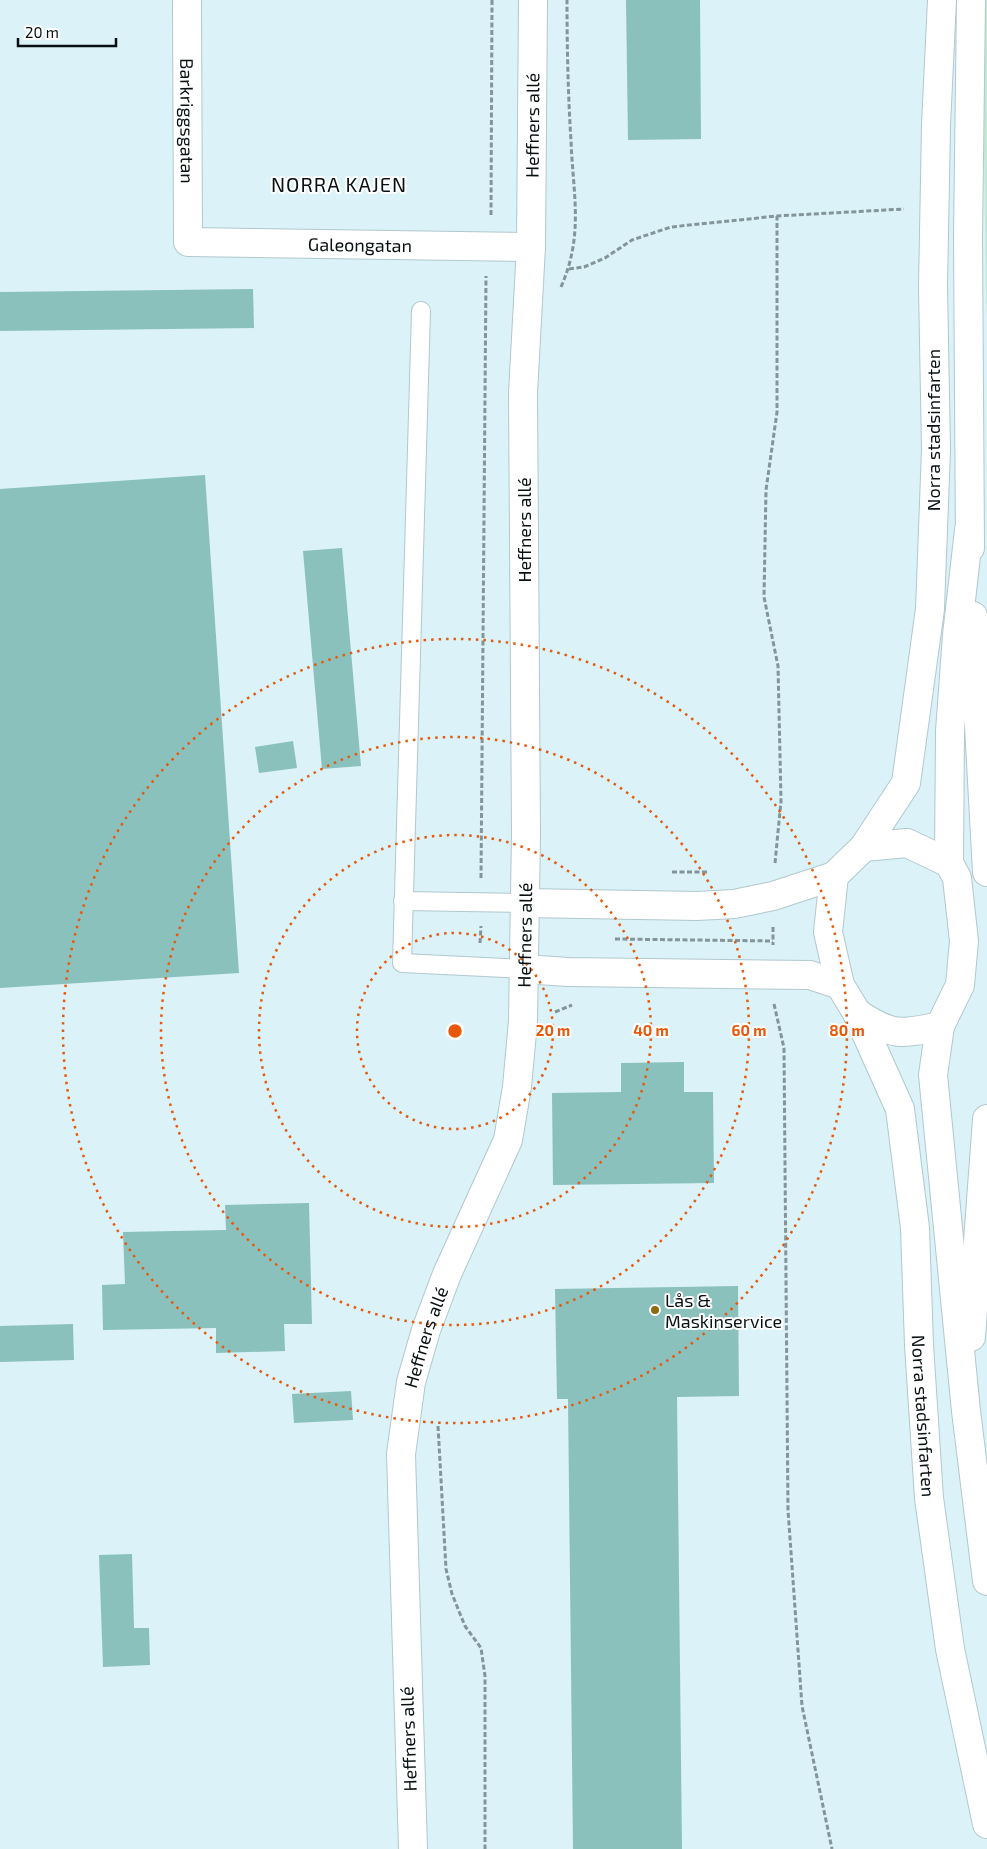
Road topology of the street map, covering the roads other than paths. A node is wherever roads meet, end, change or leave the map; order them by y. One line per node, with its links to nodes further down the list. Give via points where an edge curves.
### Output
1 (187, 0): 5 (main road, Barkriggsgatan)
2 (533, 0): 6 (main road, Heffners allé)
3 (942, 0): 9 (main road, Norra stadsinfarten, via 936,125 933,287 936,450 930,609 906,783)
4 (971, 0): 8 (main road, Norra stadsinfarten)
5 (188, 242): 6 (main road, Galeongatan)
6 (531, 247): 14 (main road, Heffners allé, via 523,393)
7 (420, 311): 13 (lane)
8 (969, 530): 10 (main road, Norra stadsinfarten, via 950,731); 11 (main road, Norra stadsinfarten)
9 (864, 847): 10 (main road, via 907,843); 12 (main road, Norra stadsinfarten)
10 (949, 863): 18 (main road, Norra stadsinfarten, via 956,878 964,941 960,985)
11 (987, 872)
12 (834, 876): 14 (main road, via 773,896 734,904); 16 (main road, Norra stadsinfarten, via 828,932)
13 (403, 902): 14 (lane); 15 (lane, via 402,963)
14 (525, 903): 15 (main road, Heffners allé)
15 (524, 969): 16 (main road, via 810,975); 23 (main road, Heffners allé, via 517,1087 508,1140 447,1274 426,1330 411,1382 401,1454)
16 (840, 985): 17 (main road, Norra stadsinfarten)
17 (857, 1013): 18 (main road, Norra stadsinfarten, via 874,1025 895,1033); 22 (main road, Norra stadsinfarten, via 900,1109 916,1228 919,1345 929,1498 950,1649)
18 (940, 1026): 20 (main road, Norra stadsinfarten, via 933,1075)
19 (987, 1119): 20 (main road, Norra stadsinfarten)
20 (966, 1411): 21 (main road, Norra stadsinfarten)
21 (987, 1580)
22 (987, 1824)
23 (413, 1849)

